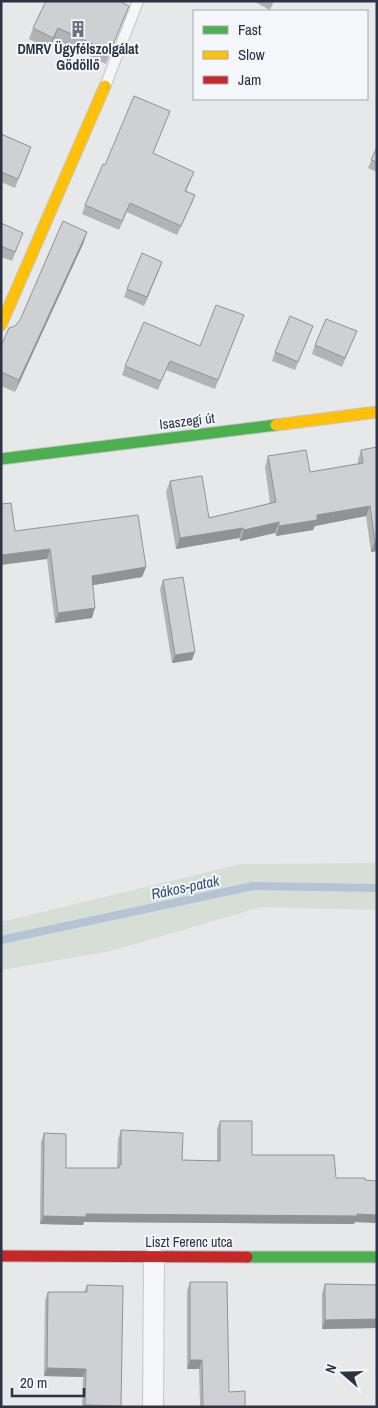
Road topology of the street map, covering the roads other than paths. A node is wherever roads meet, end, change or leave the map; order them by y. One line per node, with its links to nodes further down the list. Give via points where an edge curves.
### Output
1 (138, 1): 2 (lane)
2 (105, 86): 3 (street)
3 (1, 325)
4 (377, 412): 5 (street, Isaszegi út)
5 (1, 459)
6 (1, 1256): 7 (street, Liszt Ferenc utca)
7 (154, 1257): 8 (street, Liszt Ferenc utca); 9 (street)
8 (377, 1257)
9 (153, 1407)

